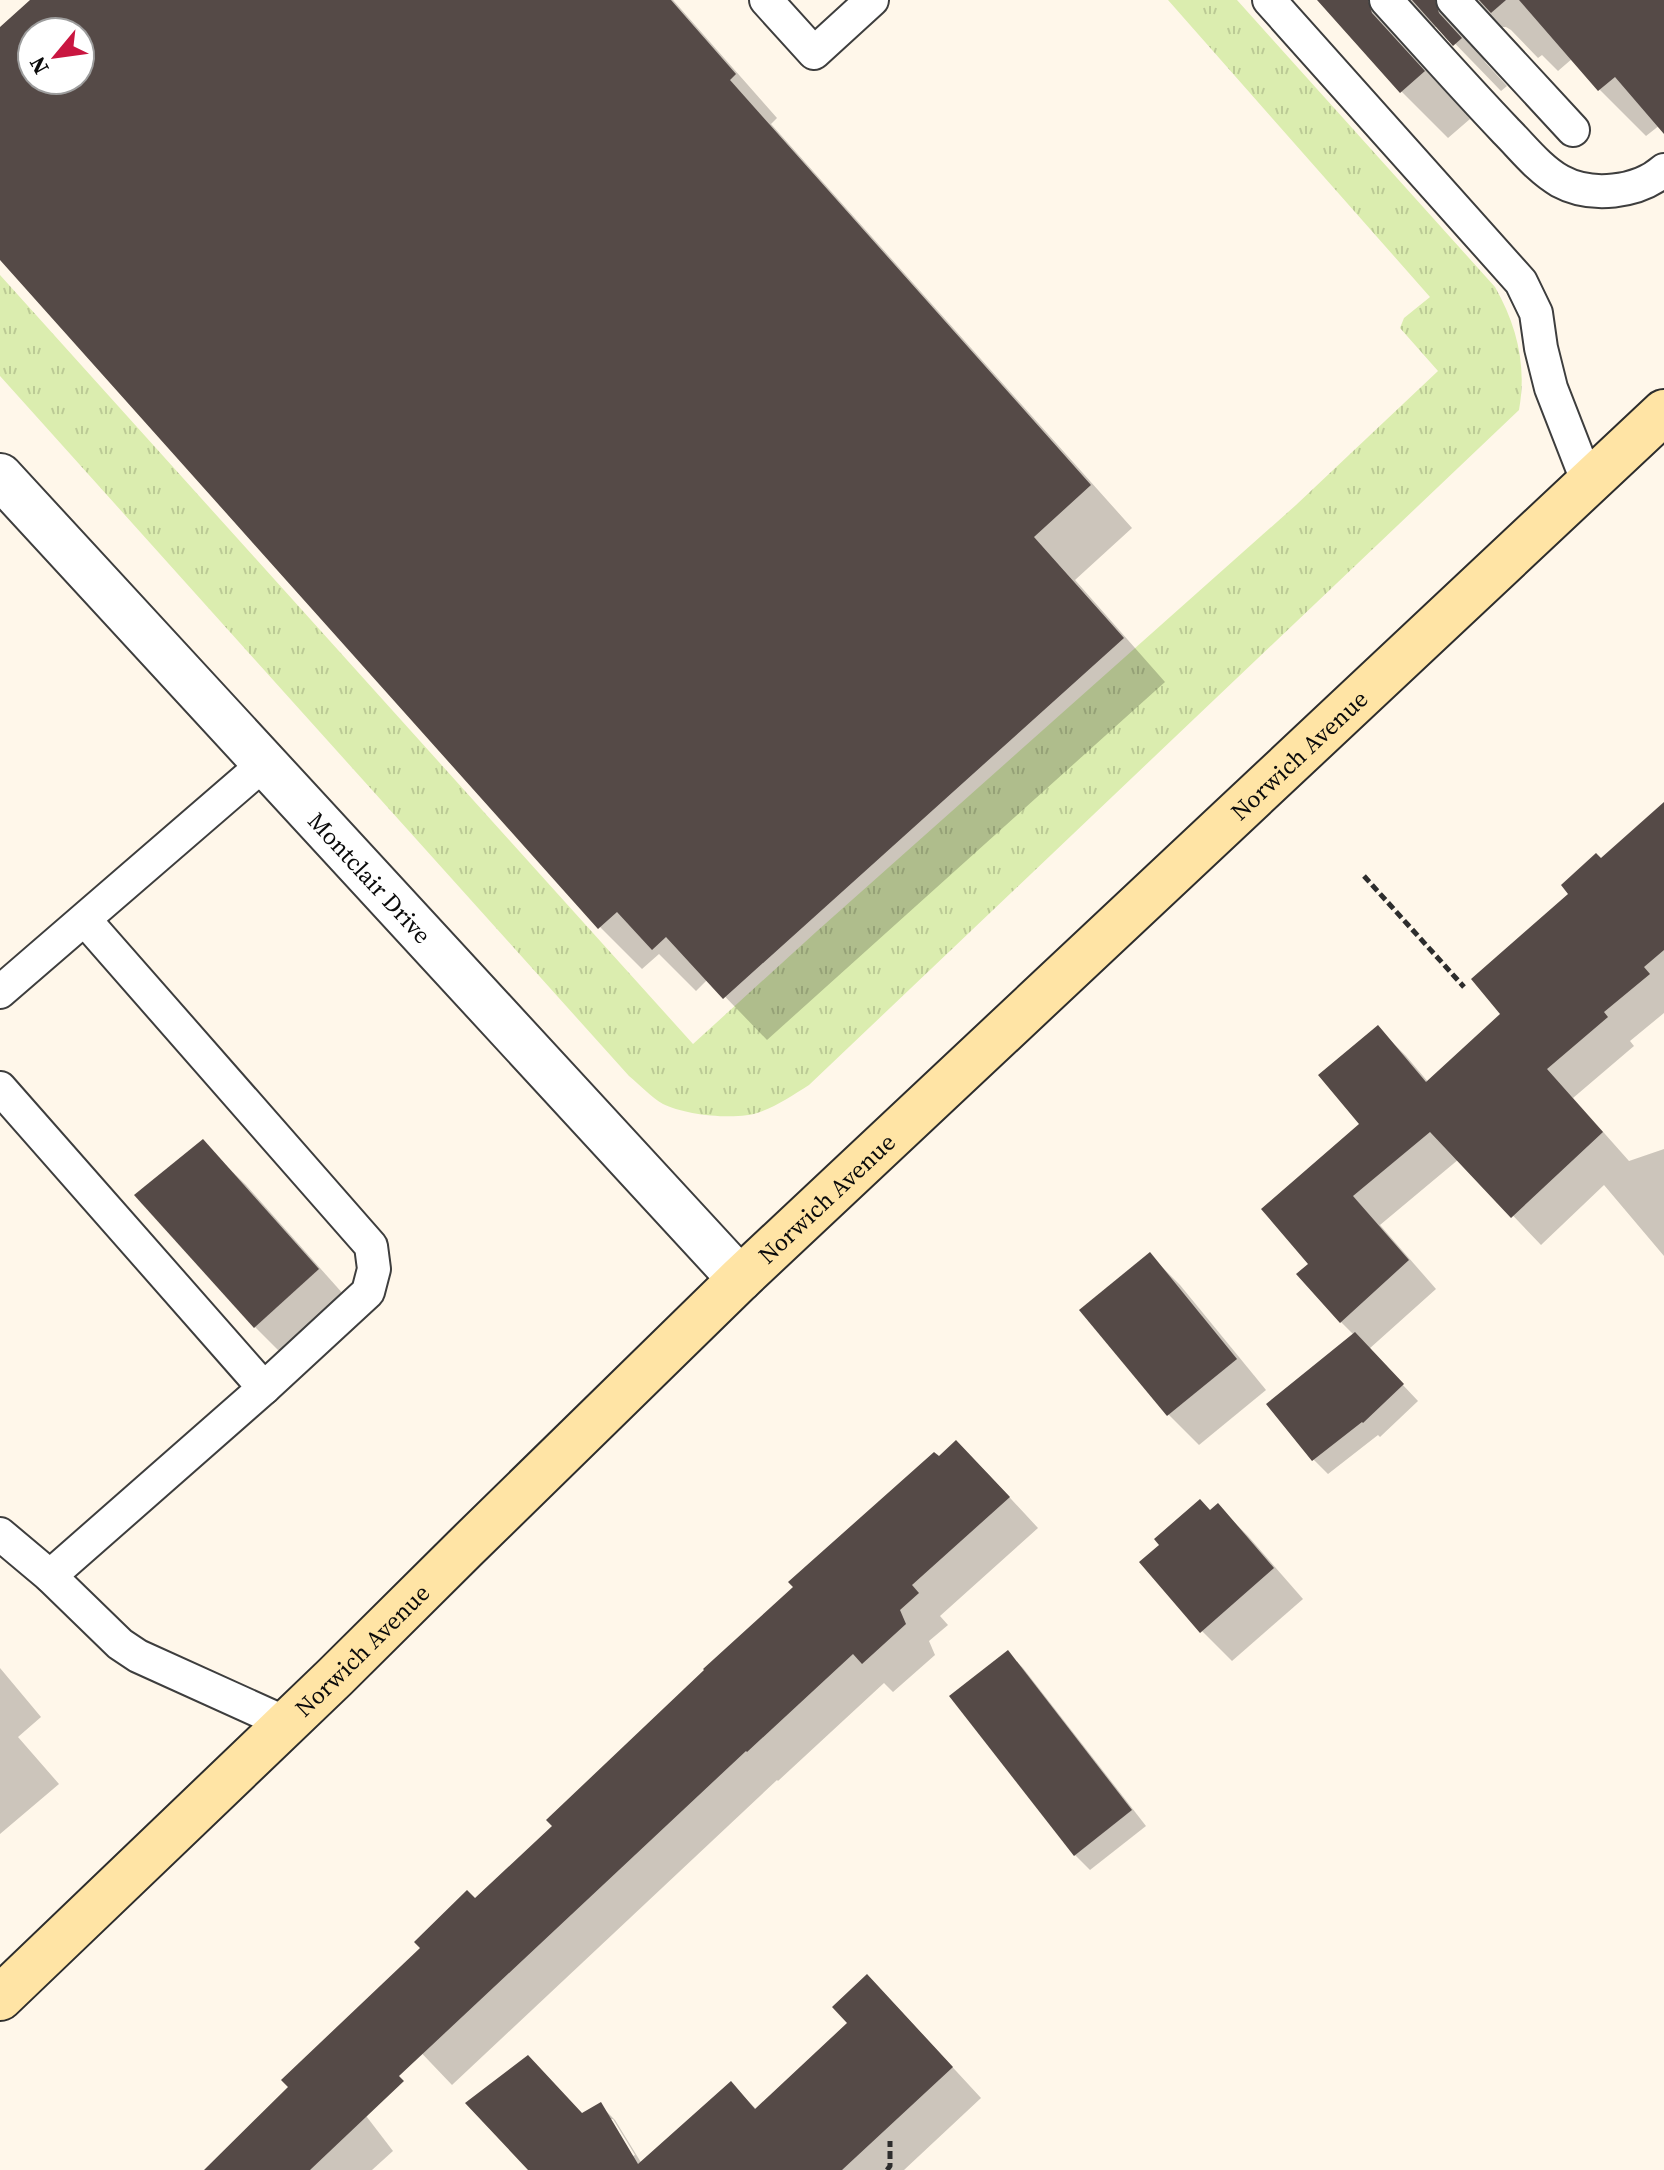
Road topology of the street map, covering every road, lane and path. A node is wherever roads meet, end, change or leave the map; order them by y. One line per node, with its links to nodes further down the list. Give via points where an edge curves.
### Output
1 (766, 0): 2 (lane, via 814,53)
2 (872, 0)
3 (1269, 0): 10 (lane, via 1521,282 1536,313 1551,388)
4 (1386, 0): 7 (lane, via 1476,100 1560,181 1607,192 1634,186)
5 (1453, 0): 6 (lane)
6 (1573, 130)
7 (1664, 170)
8 (1664, 412): 10 (main road, Norwich Avenue)
9 (0, 476): 11 (street, Montclair Drive)
10 (1588, 483): 17 (main road, Norwich Avenue)
11 (265, 763): 13 (lane); 17 (street, Montclair Drive)
12 (1364, 876): 14 (path)
13 (85, 920): 15 (lane); 18 (lane, via 371,1246 374,1269 368,1292)
14 (1464, 987)
15 (0, 992)
16 (0, 1088): 18 (lane)
17 (740, 1279): 21 (main road, Norwich Avenue)
18 (264, 1388): 20 (lane)
19 (0, 1534): 20 (lane)
20 (50, 1576): 21 (lane, via 138,1656)
21 (286, 1723): 22 (main road, Norwich Avenue)
22 (0, 1998)
23 (890, 2141): 24 (path)
24 (887, 2170)

